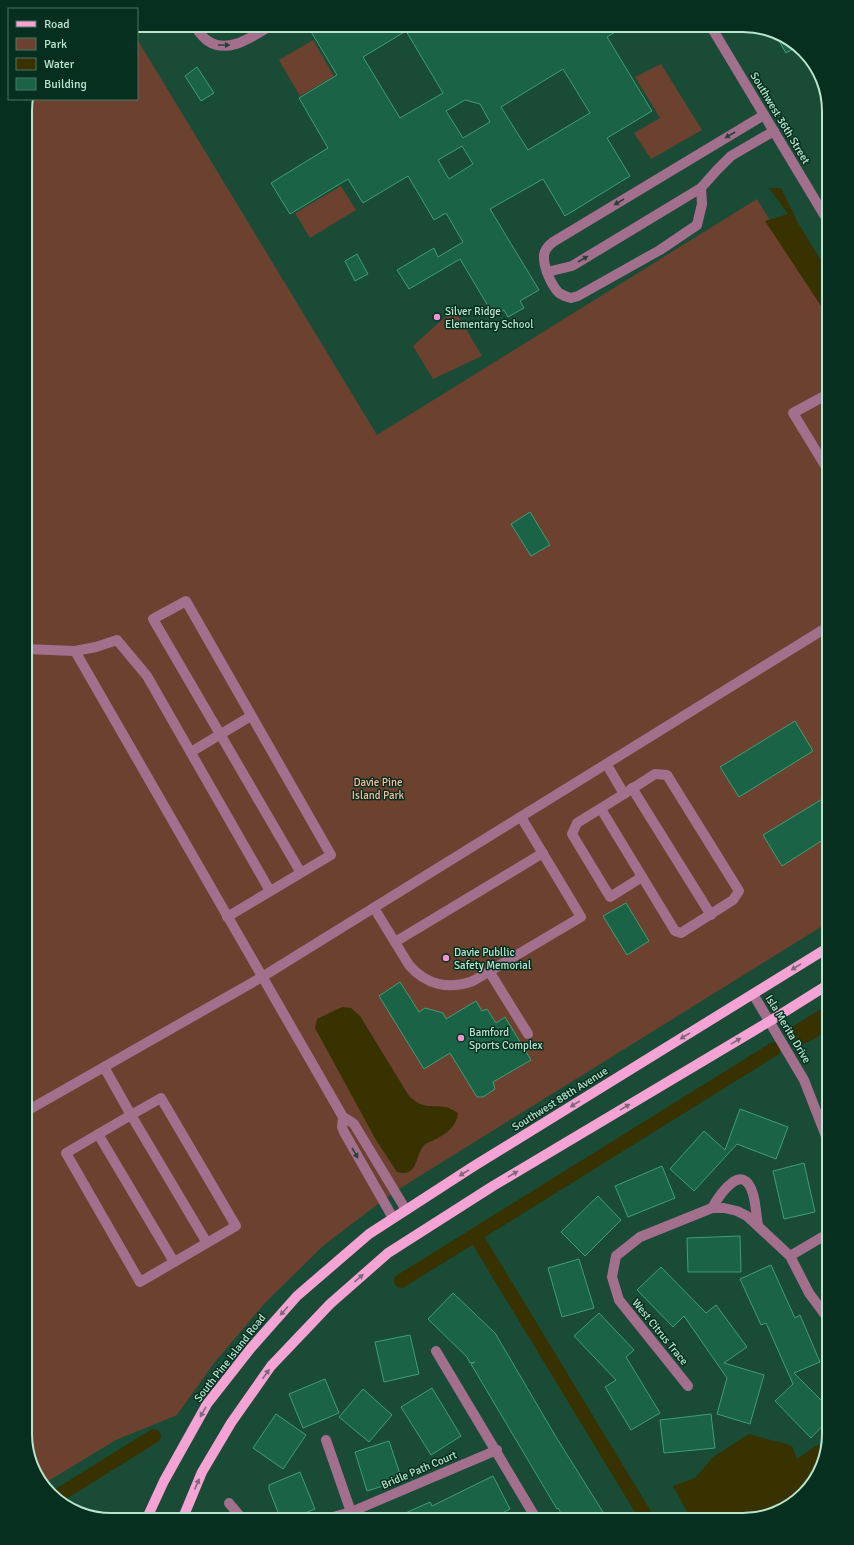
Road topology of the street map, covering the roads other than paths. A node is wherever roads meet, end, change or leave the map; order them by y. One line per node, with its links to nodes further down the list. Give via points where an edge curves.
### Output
1 (199, 32): 2 (street, one-way to 2, via 210,42 224,46 246,40)
2 (260, 32)
3 (714, 32): 4 (street, Southwest 36th Street)
4 (764, 115): 5 (street, Southwest 36th Street); 8 (street, one-way to 8, via 553,242 546,248 544,255)
5 (774, 131): 6 (street, via 731,156); 7 (street, Southwest 36th Street)
6 (702, 188): 8 (street, one-way to 6, via 572,266); 8 (street, via 702,204 696,225 660,250 578,296 571,298 560,294)
7 (822, 211)
8 (547, 272)
9 (822, 397): 10 (street, via 793,413)
10 (822, 461)
11 (822, 630): 17 (street)
12 (32, 649): 13 (street)
13 (75, 651): 16 (street, via 117,640 147,676); 27 (street)
14 (252, 716): 15 (street); 15 (street, via 186,601 153,619); 22 (street, via 331,855)
15 (220, 734): 16 (street); 22 (street)
16 (191, 752): 24 (street)
17 (607, 765): 18 (street); 20 (street)
18 (628, 791): 19 (street); 26 (street); 26 (street, via 655,774 667,775 739,890 733,900)
19 (601, 809): 23 (street); 23 (street, via 577,823 572,834 610,897)
20 (521, 817): 21 (street); 25 (street)
21 (542, 853): 28 (street); 30 (street, via 580,917)
22 (301, 873): 24 (street)
23 (642, 877): 26 (street, via 675,931 681,933)
24 (270, 891): 27 (street)
25 (374, 908): 28 (street); 31 (street)
26 (711, 915)
27 (227, 917): 31 (street)
28 (395, 942): 30 (street, via 415,972 440,985 465,984)
29 (822, 951): 33 (main road, Southwest 88th Avenue, one-way to 33)
30 (489, 971): 35 (street)
31 (262, 977): 36 (street); 39 (street)
32 (822, 988): 34 (main road)
33 (753, 994): 34 (street, Isla Merita Drive); 43 (main road, Southwest 88th Avenue, one-way to 43)
34 (770, 1021): 40 (street, Isla Merita Drive, via 804,1080); 59 (main road, one-way to 34, via 202,1472 231,1422 271,1366 330,1304 388,1253 493,1186)
35 (528, 1034)
36 (104, 1067): 37 (street); 38 (street)
37 (32, 1108)
38 (131, 1116): 41 (street); 47 (street); 47 (street, via 161,1098 236,1226)
39 (342, 1117): 43 (street, via 354,1124); 44 (street, one-way to 44, via 344,1132)
40 (822, 1126)
41 (98, 1134): 49 (street); 49 (street, via 66,1153 140,1282)
42 (712, 1208): 45 (street, West Citrus Trace, via 737,1211); 45 (street, via 727,1186 737,1180 743,1180 748,1182 754,1195); 53 (street, West Citrus Trace, via 640,1237 616,1256 612,1277 619,1300)
43 (406, 1210): 44 (main road, Southwest 88th Avenue)
44 (393, 1218): 50 (main road, Southwest 88th Avenue, via 369,1234)
45 (758, 1225): 48 (street, West Citrus Trace)
46 (822, 1237): 48 (street)
47 (207, 1244): 49 (street)
48 (790, 1256): 51 (street, West Citrus Trace)
49 (174, 1262)
50 (311, 1283): 58 (main road, South Pine Island Road, one-way to 58, via 251,1348 207,1404)
51 (822, 1310)
52 (436, 1351): 55 (street)
53 (688, 1386)
54 (326, 1440): 57 (street)
55 (497, 1450): 57 (street, Bridle Path Court); 62 (street)
56 (229, 1503): 60 (street)
57 (351, 1512): 61 (street, Bridle Path Court)
58 (149, 1513)
59 (185, 1513)
60 (237, 1513)
61 (347, 1513)
62 (533, 1513)

